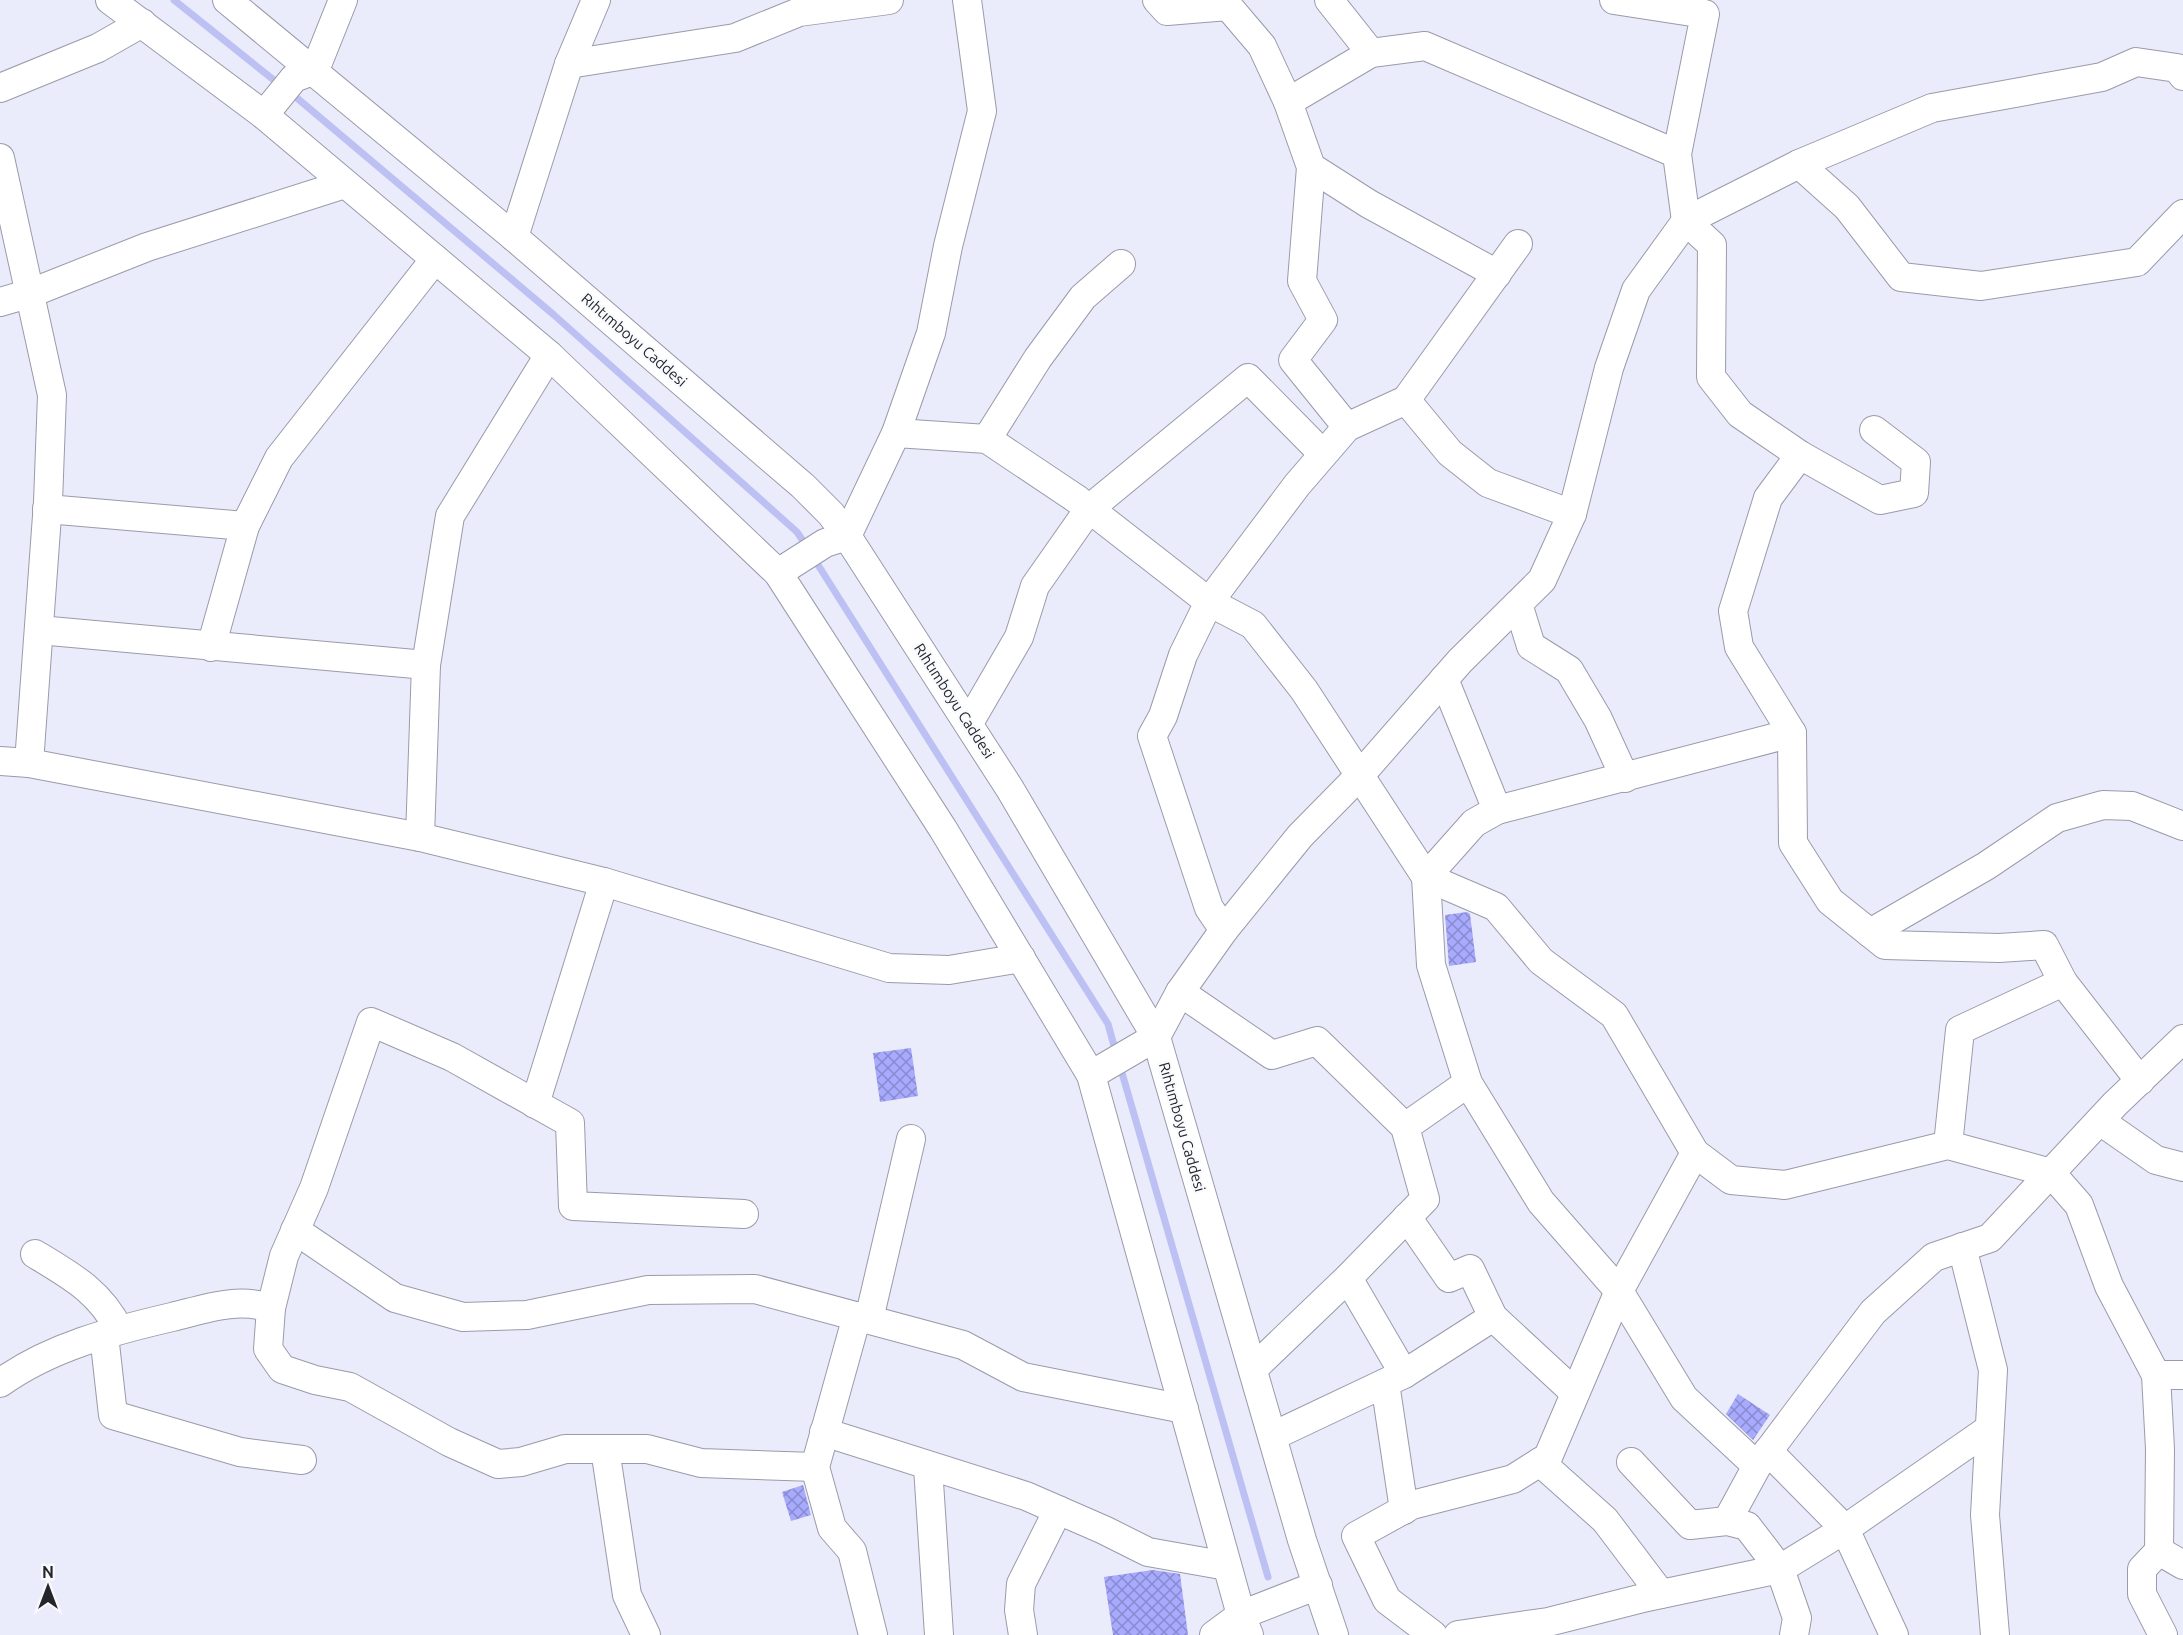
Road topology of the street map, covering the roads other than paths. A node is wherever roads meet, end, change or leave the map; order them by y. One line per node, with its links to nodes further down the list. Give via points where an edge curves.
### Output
1 (110, 0): 10 (street)
2 (227, 0): 13 (street, Rıhtımboyu Caddesi)
3 (343, 0): 13 (street)
4 (596, 0): 12 (street)
5 (889, 0): 12 (street, via 799,12 735,38)
6 (967, 0): 36 (street, via 982,111 931,333)
7 (1157, 0): 16 (street, via 1167,11 1228,6 1262,46)
8 (1329, 0): 11 (street)
9 (1614, 0): 18 (street, via 1706,14)
10 (142, 23): 15 (street, via 98,48); 17 (street)
11 (1371, 53): 16 (street); 18 (street, via 1425,46)
12 (569, 64): 25 (street)
13 (304, 74): 17 (street); 25 (street, Rıhtımboyu Caddesi)
14 (2183, 76): 20 (street, via 2177,68 2136,62 2102,76 1932,108)
15 (0, 88)
16 (1288, 102): 21 (street)
17 (268, 109): 22 (street)
18 (1677, 154): 24 (street)
19 (0, 158): 30 (street)
20 (1799, 164): 23 (street, via 1847,207 1901,277 1981,286 2136,262); 24 (street)
21 (1311, 166): 29 (street, via 1369,204); 34 (street, via 1302,281 1323,320 1293,360)
22 (345, 184): 27 (street); 30 (street, via 147,246)
23 (2183, 214)
24 (1686, 221): 39 (street, via 1712,245 1711,377 1740,414); 42 (street, via 1636,290 1608,368)
25 (514, 237): 44 (street, Rıhtımboyu Caddesi, via 803,486 831,514)
26 (1518, 244): 29 (street)
27 (435, 259): 32 (street); 43 (street, via 279,458)
28 (1121, 264): 37 (street, via 1083,297 1038,358)
29 (1497, 274): 33 (street)
30 (31, 293): 31 (street); 40 (street, via 52,395)
31 (0, 303)
32 (549, 355): 45 (street); 50 (street, via 450,516)
33 (1406, 400): 34 (street); 42 (street, via 1450,453 1488,483)
34 (1347, 427): 38 (street)
35 (1874, 430): 39 (street, via 1916,462 1914,493 1880,500)
36 (896, 433): 37 (street); 44 (street)
37 (987, 439): 41 (street)
38 (1323, 454): 41 (street, via 1248,378); 46 (street)
39 (1800, 455): 53 (street, via 1768,498 1733,611 1739,647)
40 (47, 509): 43 (street); 48 (street)
41 (1089, 509): 46 (street); 52 (street, via 1035,586 1019,637)
42 (1572, 514): 47 (street, via 1542,580)
43 (245, 526): 49 (street)
44 (836, 540): 45 (street); 52 (street, Rıhtımboyu Caddesi)
45 (786, 568): 65 (street)
46 (1209, 602): 56 (street, via 1253,624); 63 (street, via 1183,655 1163,716 1152,736 1209,908)
47 (1518, 604): 51 (street); 57 (street, via 1531,646 1569,670 1598,719)
48 (39, 630): 49 (street); 55 (street)
49 (211, 647): 50 (street)
50 (426, 665): 60 (street)
51 (1444, 679): 56 (street); 58 (street)
52 (969, 723): 69 (street, Rıhtımboyu Caddesi)
53 (1792, 733): 57 (street); 64 (street, via 1793,843 1830,901)
54 (0, 761): 55 (street)
55 (29, 763): 60 (street)
56 (1361, 774): 61 (street); 63 (street, via 1300,836)
57 (1625, 778): 58 (street)
58 (1497, 810): 61 (street, via 1474,823)
59 (2183, 826): 64 (street, via 2132,806 2103,805 2057,818 1986,866)
60 (420, 837): 62 (street)
61 (1426, 877): 72 (street, via 1431,965); 78 (street, via 1496,907 1541,961 1614,1015)
62 (604, 882): 65 (street, via 889,968 949,969); 73 (street)
63 (1224, 930): 67 (street)
64 (1870, 933): 66 (street, via 1885,945 2044,945)
65 (1021, 958): 70 (street)
66 (2063, 982): 71 (street); 77 (street, via 1960,1030)
67 (1180, 992): 69 (street); 75 (street, via 1272,1055 1317,1041)
68 (2183, 1040): 71 (street)
69 (1145, 1043): 70 (street); 92 (street, Rıhtımboyu Caddesi)
70 (1098, 1071): 97 (street)
71 (2139, 1081): 74 (street)
72 (1468, 1083): 75 (street); 87 (street, via 1541,1202)
73 (535, 1104): 81 (street, via 570,1123 573,1206); 83 (street, via 452,1057 371,1022 314,1188)
74 (2100, 1121): 79 (street, via 2156,1160); 80 (street)
75 (1404, 1127): 82 (street, via 1425,1199)
76 (911, 1139): 89 (street)
77 (1948, 1145): 78 (street, via 1785,1185 1731,1180); 80 (street)
78 (1695, 1154): 87 (street)
79 (2183, 1167)
80 (2051, 1173): 84 (street, via 1990,1238); 93 (street, via 2079,1206 2109,1286)
81 (744, 1214)
82 (1407, 1217): 86 (street); 90 (street, via 1449,1278 1470,1269)
83 (295, 1230): 88 (street); 89 (street, via 395,1298 463,1317 527,1315 648,1290 755,1289)
84 (1962, 1247): 98 (street, via 1993,1370); 102 (street, via 1934,1257 1872,1312)
85 (35, 1254): 91 (street, via 94,1293 106,1306)
86 (1348, 1278): 92 (street); 94 (street)
87 (1619, 1291): 96 (street); 102 (street, via 1684,1398)
88 (271, 1308): 91 (street, via 235,1303); 101 (street, via 268,1349 282,1369 350,1387 449,1442 498,1464 521,1462 565,1449)
89 (863, 1317): 97 (street, via 963,1345 1023,1377); 99 (street)
90 (1493, 1317): 94 (street); 96 (street)
91 (112, 1332): 95 (street, via 33,1362); 103 (street, via 113,1415 240,1452)
92 (1254, 1368): 100 (street, Rıhtımboyu Caddesi)
93 (2169, 1375): 112 (street, via 2160,1449)
94 (1395, 1378): 100 (street); 109 (street)
95 (0, 1383)
96 (1575, 1393): 104 (street, via 1548,1456)
97 (1184, 1409): 114 (street)
98 (1989, 1429): 111 (street); 130 (street, via 1985,1515)
99 (824, 1432): 106 (street); 107 (street)
100 (1273, 1436): 116 (street, Rıhtımboyu Caddesi)
101 (605, 1449): 106 (street, via 647,1449 701,1463); 120 (street, via 627,1595)
102 (1762, 1458): 110 (street); 111 (street)
103 (302, 1460)
104 (1540, 1462): 109 (street, via 1514,1479); 117 (street, via 1605,1520)
105 (1630, 1462): 110 (street, via 1690,1525)
106 (815, 1467): 121 (street, via 832,1528 852,1551)
107 (928, 1467): 108 (street, via 1026,1496); 122 (street)
108 (1058, 1510): 114 (street, via 1148,1552); 123 (street, via 1021,1584 1019,1610)
109 (1404, 1510): 126 (street, via 1356,1536 1387,1600)
110 (1727, 1521): 115 (street, via 1747,1526)
111 (1845, 1529): 115 (street); 129 (street)
112 (2158, 1551): 113 (street); 131 (street, via 2142,1569 2142,1594)
113 (2183, 1565)
114 (1227, 1566): 118 (street)
115 (1780, 1569): 117 (street); 128 (street, via 1797,1618)
116 (1318, 1585): 118 (street); 125 (street, Rıhtımboyu Caddesi)
117 (1661, 1594): 119 (street)
118 (1245, 1625): 124 (street)
119 (1556, 1629): 127 (street)
120 (646, 1635)
121 (873, 1635)
122 (939, 1635)
123 (1023, 1635)
124 (1214, 1635)
125 (1334, 1635)
126 (1433, 1635)
127 (1458, 1635)
128 (1794, 1635)
129 (1894, 1635)
130 (1995, 1635)
131 (2163, 1635)

